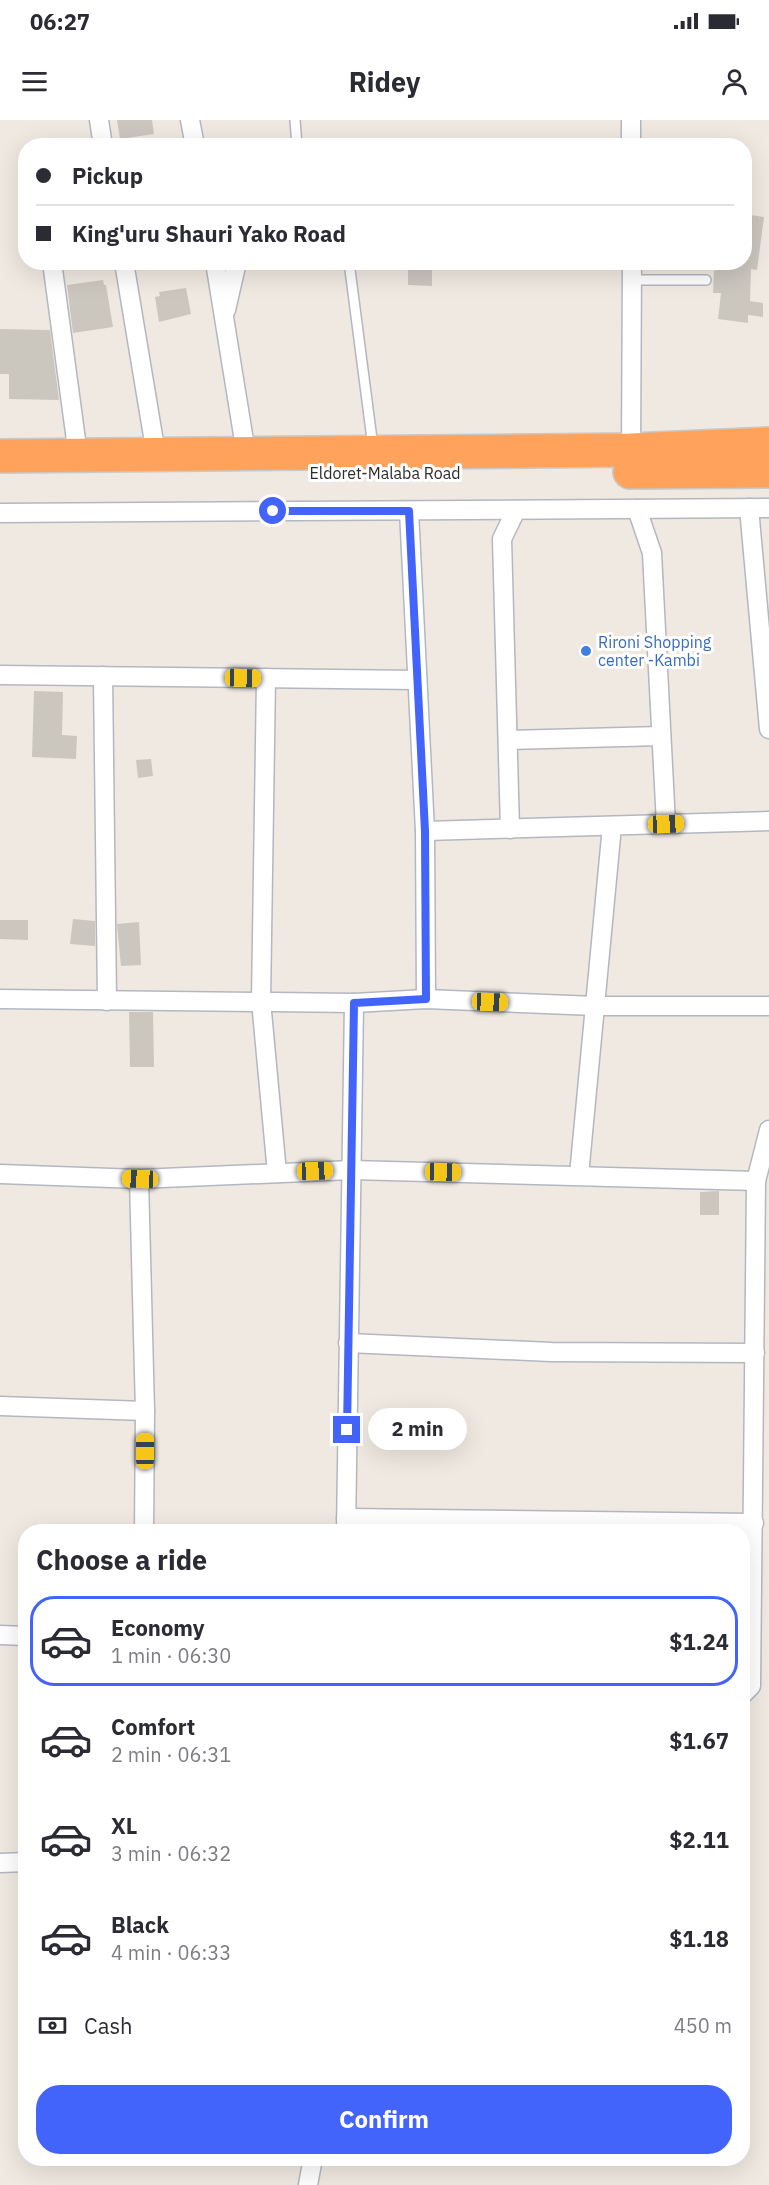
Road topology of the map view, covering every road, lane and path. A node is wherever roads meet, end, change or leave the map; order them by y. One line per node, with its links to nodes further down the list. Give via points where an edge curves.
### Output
1 (99, 120): 5 (street)
2 (190, 120): 6 (street)
3 (295, 120): 7 (lane)
4 (631, 120): 8 (street)
5 (102, 138)
6 (193, 138)
7 (296, 138)
8 (631, 138)
9 (53, 270): 23 (street)
10 (125, 270): 22 (street)
11 (215, 270): 16 (street)
12 (235, 270): 16 (street)
13 (350, 270): 21 (lane)
14 (632, 271): 15 (lane); 19 (street)
15 (706, 280)
16 (224, 324): 20 (street)
17 (0, 440): 23 (street, Eldoret-Malaba Road, via 23,441)
18 (769, 444): 19 (highway, Eldoret-Malaba Road)
19 (631, 450): 21 (highway, Eldoret-Malaba Road)
20 (246, 453): 21 (highway, Eldoret-Malaba Road); 22 (highway, Eldoret-Malaba Road)
21 (373, 453)
22 (156, 454): 23 (highway, Eldoret-Malaba Road)
23 (68, 455): 24 (highway, Eldoret-Malaba Road)
24 (0, 456)
25 (769, 471): 26 (highway, Eldoret-Malaba Road)
26 (0, 476)
27 (749, 508): 28 (street); 29 (street); 37 (street)
28 (769, 508)
29 (637, 509): 30 (street); 38 (street, via 652,553)
30 (516, 510): 31 (street); 39 (street, via 502,539)
31 (409, 511): 32 (street); 36 (street)
32 (0, 513)
33 (0, 675): 34 (street)
34 (104, 676): 35 (street); 47 (street)
35 (266, 678): 36 (street); 48 (street)
36 (417, 680): 44 (street)
37 (769, 729)
38 (661, 736): 39 (street); 41 (street)
39 (508, 740): 43 (street)
40 (769, 821): 41 (street)
41 (666, 824): 42 (street)
42 (612, 826): 43 (street); 50 (street)
43 (510, 829): 44 (street)
44 (425, 831): 46 (street)
45 (0, 999): 47 (street)
46 (426, 999): 49 (street); 50 (street)
47 (106, 1001): 48 (street)
48 (261, 1001): 49 (street); 54 (street)
49 (354, 1003): 53 (street)
50 (595, 1006): 51 (street); 56 (street)
51 (769, 1006)
52 (769, 1130): 58 (street)
53 (352, 1170): 54 (street); 56 (street); 60 (street)
54 (277, 1173): 57 (street)
55 (0, 1174): 57 (street)
56 (579, 1175): 58 (street)
57 (140, 1179): 64 (street)
58 (756, 1181): 59 (street)
59 (762, 1224): 61 (street)
60 (348, 1343): 61 (street, via 551,1352); 67 (street)
61 (754, 1353): 62 (street)
62 (762, 1404): 65 (street)
63 (0, 1406): 64 (street)
64 (145, 1411): 66 (street)
65 (754, 1523): 68 (street); 71 (street)
66 (144, 1524)
67 (346, 1524)
68 (550, 1524)
69 (0, 1635): 70 (street)
70 (18, 1636)
71 (750, 1687)
72 (18, 1862): 73 (street)
73 (0, 1863)
74 (312, 2166): 75 (street)
75 (308, 2185)

